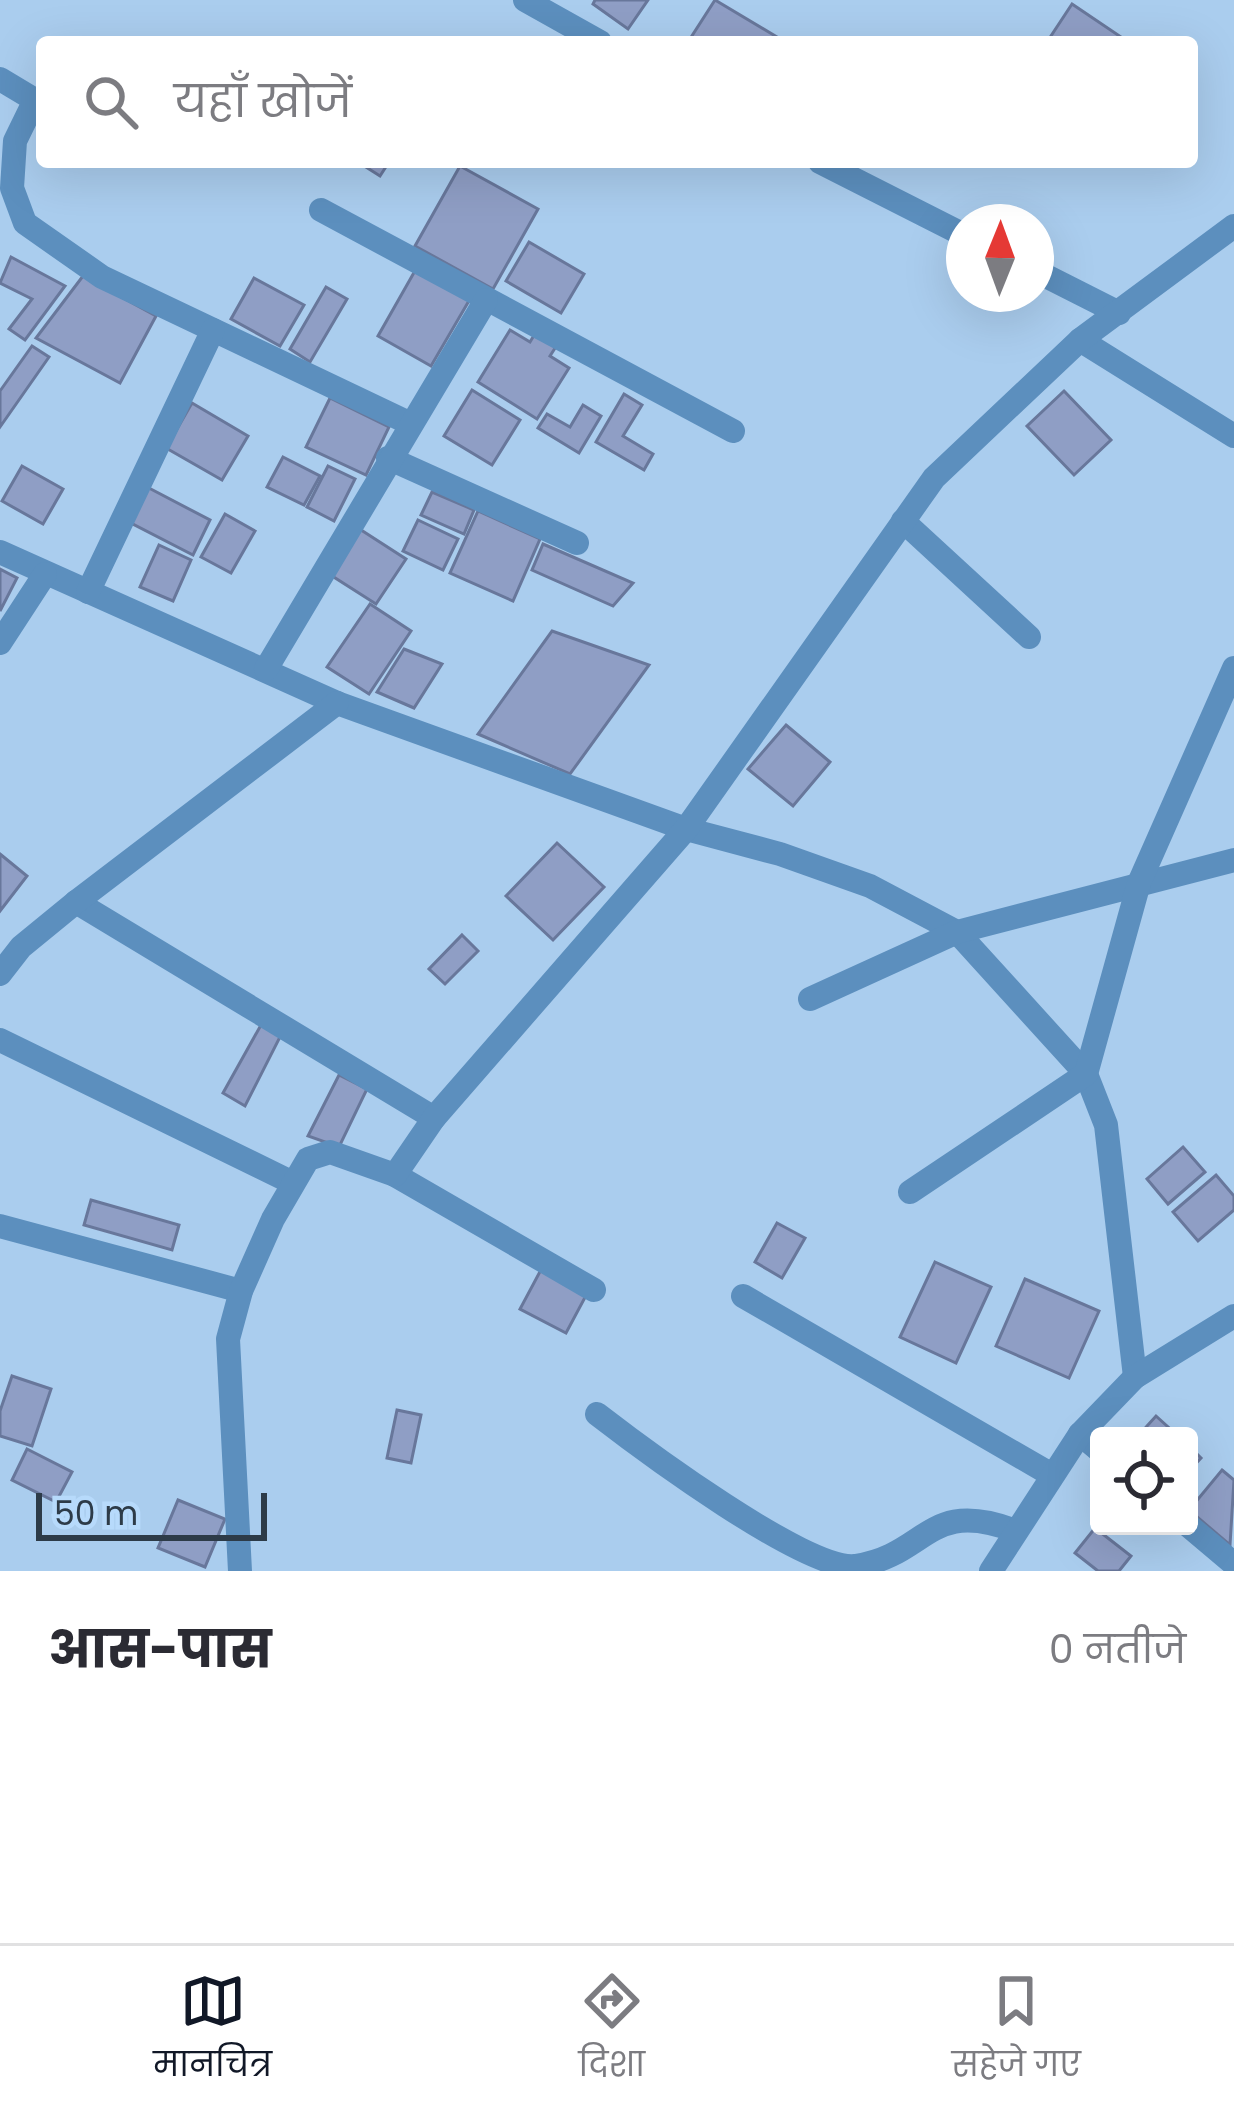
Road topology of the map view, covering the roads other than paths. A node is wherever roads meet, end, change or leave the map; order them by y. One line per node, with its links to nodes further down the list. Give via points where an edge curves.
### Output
1 (525, 0): 2 (street)
2 (590, 36)
3 (0, 79): 11 (street, via 35,100 16,141 12,188 25,223 102,277)
4 (832, 168): 6 (street)
5 (321, 210): 9 (street)
6 (946, 226)
7 (1234, 226): 10 (street)
8 (1054, 280): 10 (street)
9 (486, 300): 13 (street); 14 (street)
10 (1119, 313): 12 (street)
11 (213, 330): 13 (street); 21 (street)
12 (1080, 340): 15 (street); 17 (street, via 934,478)
13 (409, 423): 16 (street)
14 (733, 431)
15 (1234, 436)
16 (388, 458): 18 (street); 25 (street)
17 (903, 521): 22 (street); 27 (street)
18 (577, 543)
19 (0, 552): 20 (street)
20 (45, 574): 21 (street); 23 (street)
21 (88, 592): 25 (street)
22 (1029, 637)
23 (0, 643)
24 (1234, 668): 29 (street)
25 (266, 669): 26 (street)
26 (337, 703): 27 (street); 30 (street)
27 (686, 829): 31 (street, via 870,886); 36 (street)
28 (1234, 860): 29 (street)
29 (1139, 884): 31 (street); 35 (street)
30 (76, 902): 32 (street); 36 (street)
31 (958, 932): 33 (street); 35 (street)
32 (0, 974)
33 (810, 999)
34 (0, 1040): 38 (street)
35 (1086, 1074): 39 (street); 45 (street, via 1106,1125)
36 (434, 1118): 37 (street)
37 (395, 1174): 38 (street, via 318,1152); 41 (street)
38 (293, 1183): 42 (street)
39 (910, 1192)
40 (0, 1226): 42 (street)
41 (593, 1290)
42 (241, 1291): 53 (street, via 226,1387)
43 (743, 1295): 49 (street)
44 (1234, 1316): 45 (street)
45 (1135, 1377): 47 (street)
46 (597, 1414): 50 (street, via 831,1565 873,1561 966,1517)
47 (1100, 1427)
48 (1090, 1442): 49 (street)
49 (1052, 1475): 50 (street)
50 (1016, 1532): 54 (street)
51 (1198, 1534): 52 (street)
52 (1234, 1564)
53 (240, 1571)
54 (991, 1571)

